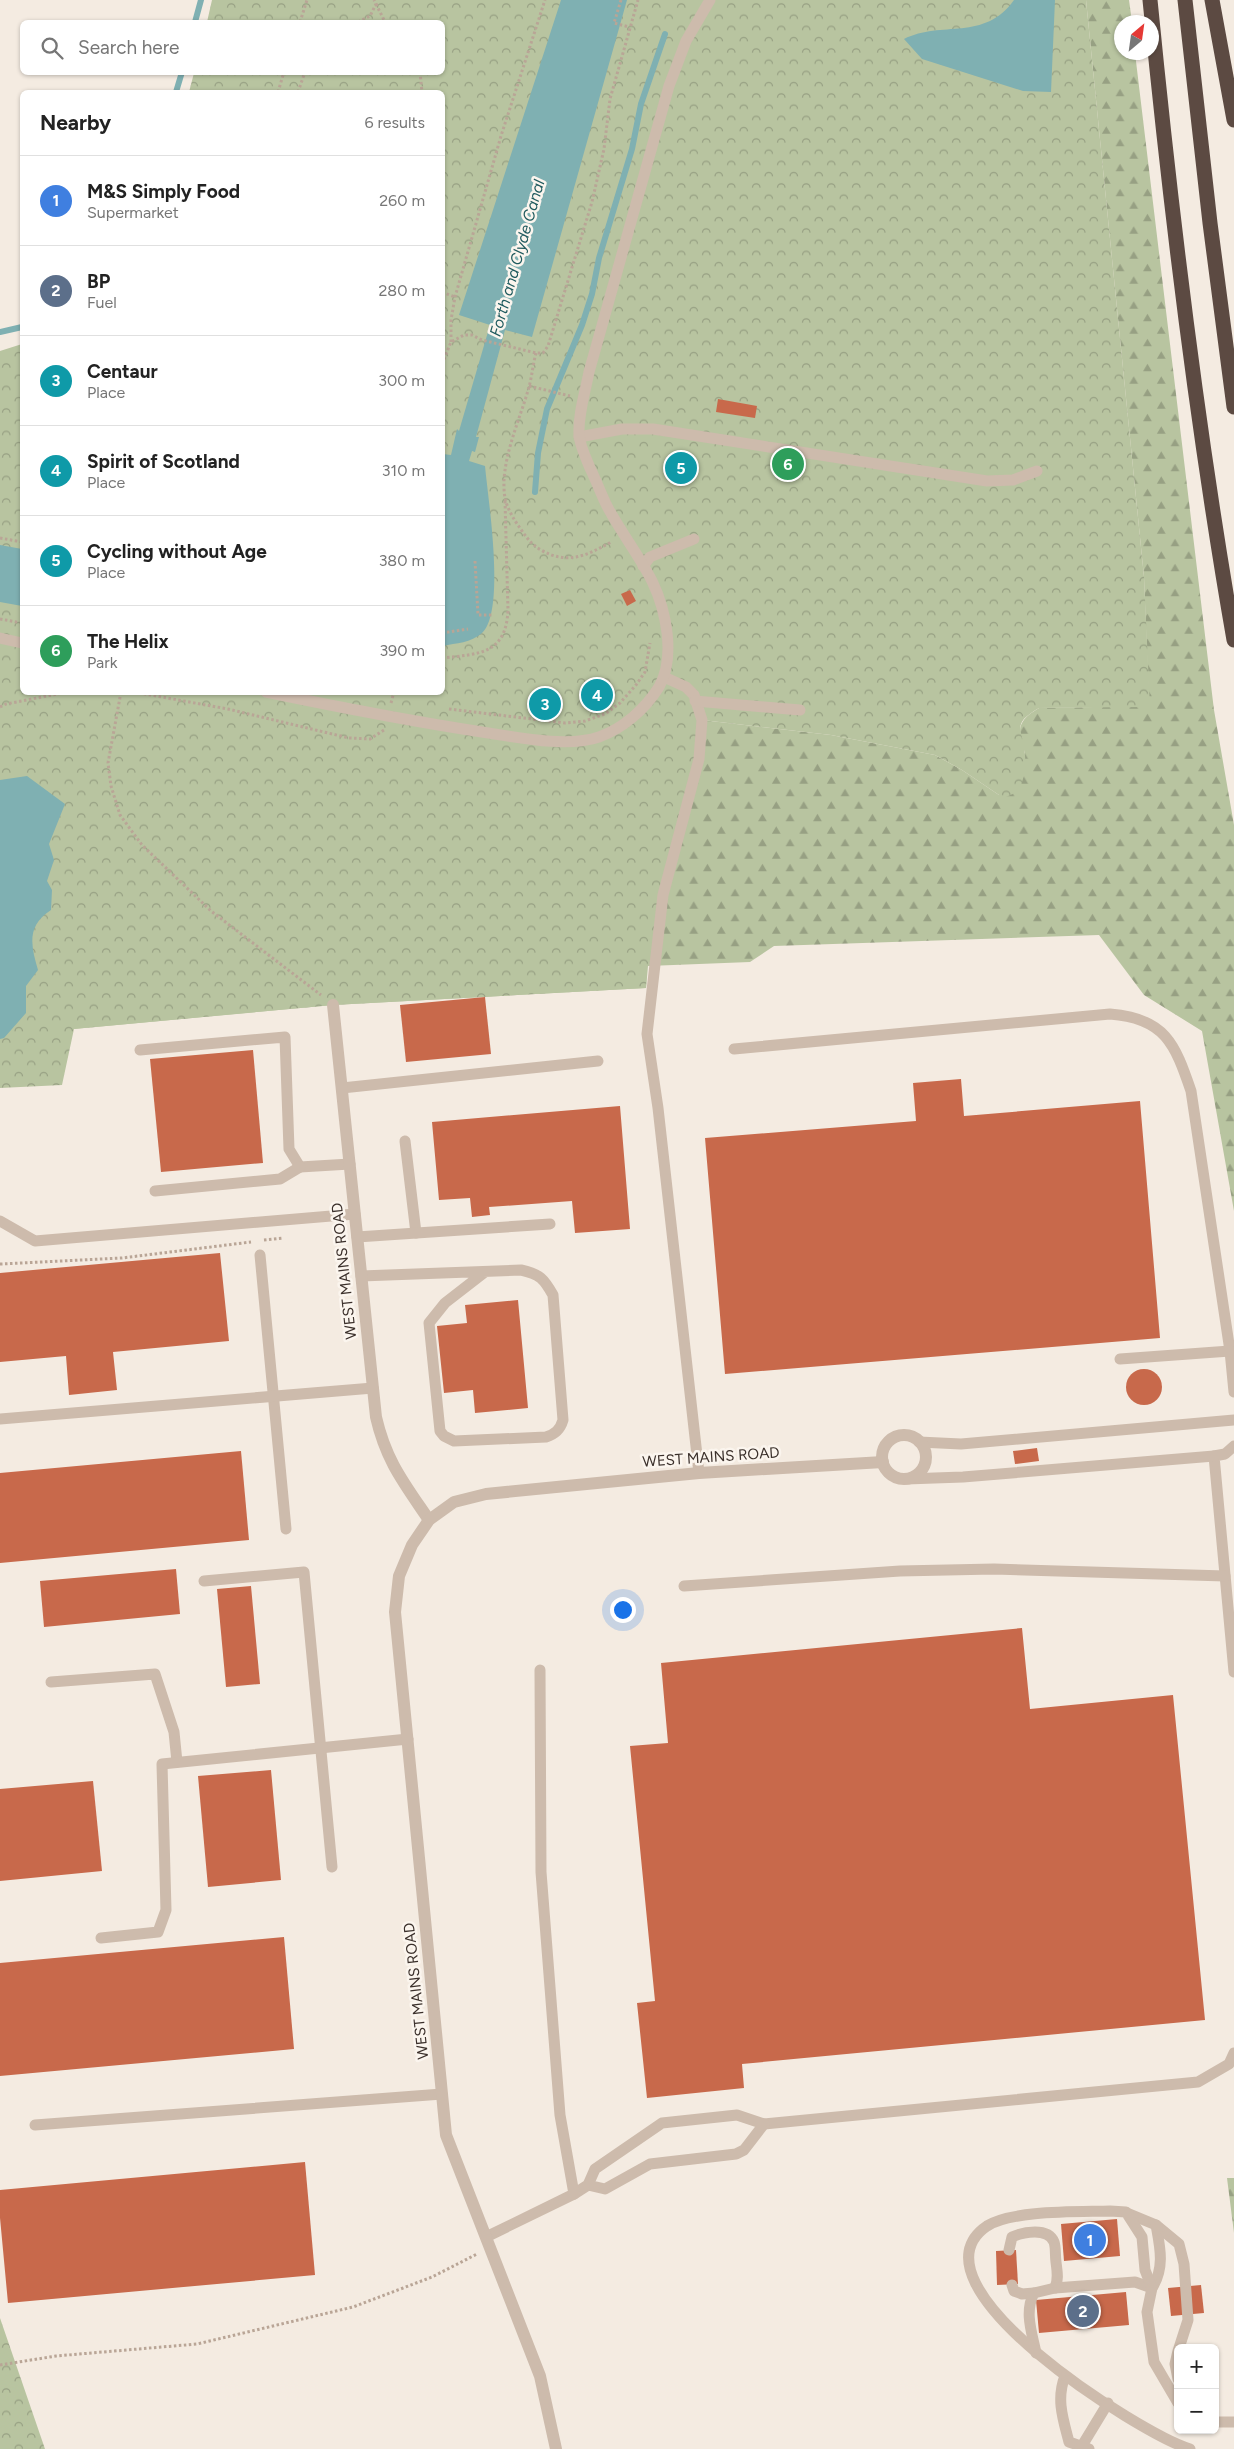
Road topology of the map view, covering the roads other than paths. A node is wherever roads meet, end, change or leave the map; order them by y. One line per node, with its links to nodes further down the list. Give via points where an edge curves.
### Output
1 (710, 0): 7 (lane, via 686,41 669,86 589,372)
2 (1150, 0): 12 (highway, via 1180,270)
3 (1185, 0): 6 (highway)
4 (1212, 0): 5 (highway)
5 (1234, 120)
6 (1234, 407)
7 (579, 437): 8 (lane, via 622,430 652,430 987,482 1014,480); 10 (lane, via 607,506)
8 (1037, 471)
9 (694, 539): 10 (lane, via 650,558)
10 (643, 566): 14 (lane, via 658,596 665,623 668,648)
11 (0, 638): 13 (lane)
12 (1234, 638)
13 (20, 643)
14 (664, 677): 15 (lane, via 638,713 599,737 573,742 388,717); 16 (lane, via 686,687)
15 (281, 695)
16 (695, 701): 17 (lane); 46 (lane, via 702,720 699,759 663,896 647,1034)
17 (800, 710)
18 (333, 1005): 22 (street, WEST MAINS ROAD)
19 (734, 1049): 35 (lane, via 1110,1014 1132,1015 1153,1024 1168,1038 1179,1057 1191,1092)
20 (140, 1050): 25 (lane, via 285,1037 289,1149)
21 (598, 1061): 22 (lane)
22 (342, 1088): 24 (street, WEST MAINS ROAD)
23 (406, 1141): 30 (lane)
24 (350, 1164): 25 (lane); 27 (street, WEST MAINS ROAD)
25 (300, 1167): 26 (lane, via 280,1179)
26 (155, 1191)
27 (355, 1214): 28 (lane, via 35,1241); 31 (street, WEST MAINS ROAD)
28 (0, 1221)
29 (550, 1224): 30 (lane)
30 (416, 1233): 31 (lane)
31 (357, 1236): 34 (street, WEST MAINS ROAD)
32 (260, 1254): 39 (lane)
33 (485, 1272): 33 (lane, via 522,1270 536,1273 544,1279 553,1295 562,1420 560,1429 552,1435 454,1441 440,1431 429,1323 445,1303); 34 (lane)
34 (361, 1276): 37 (street, WEST MAINS ROAD)
35 (1230, 1351): 36 (lane); 38 (lane)
36 (1120, 1360)
37 (373, 1388): 39 (lane); 48 (street, WEST MAINS ROAD, via 383,1446)
38 (1234, 1392)
39 (273, 1396): 40 (lane); 49 (lane)
40 (0, 1419)
41 (1234, 1420): 42 (lane, via 961,1444)
42 (919, 1442): 45 (street, via 910,1436 896,1437 885,1447); 47 (street, via 925,1451 926,1461 918,1474)
43 (1234, 1446): 44 (lane, via 1225,1454)
44 (1214, 1456): 47 (lane); 50 (lane)
45 (883, 1462): 46 (street, WEST MAINS ROAD); 47 (street, via 892,1475)
46 (700, 1473): 48 (street, WEST MAINS ROAD, via 486,1494 454,1502)
47 (906, 1479)
48 (429, 1520): 56 (street, WEST MAINS ROAD, via 412,1546 399,1576 395,1612)
49 (286, 1529)
50 (1225, 1576): 52 (lane, via 994,1569); 54 (lane)
51 (204, 1581): 57 (lane, via 304,1572)
52 (684, 1586)
53 (540, 1670): 66 (lane, via 541,1872 560,2114)
54 (1234, 1672)
55 (51, 1682): 58 (lane, via 155,1674 174,1732)
56 (408, 1739): 57 (lane); 62 (street, WEST MAINS ROAD)
57 (321, 1748): 58 (lane); 59 (lane)
58 (177, 1762): 60 (lane, via 162,1764 166,1910 158,1932)
59 (332, 1867)
60 (101, 1938)
61 (1234, 2053): 63 (lane, via 1229,2064 1198,2082)
62 (442, 2094): 64 (lane); 69 (street, WEST MAINS ROAD, via 446,2136)
63 (764, 2124): 65 (lane, via 744,2150 736,2154 650,2164 605,2189); 65 (lane, via 737,2115 662,2123 595,2168)
64 (34, 2125)
65 (588, 2185): 66 (lane)
66 (574, 2194): 69 (lane)
67 (1126, 2212): 68 (lane); 73 (lane, via 1142,2237); 76 (lane, via 1110,2210 1010,2216 975,2236 968,2248 967,2262 974,2280 996,2314)
68 (1156, 2225): 73 (lane, via 1161,2267 1160,2276); 75 (lane, via 1179,2244 1184,2264 1188,2320)
69 (487, 2242): 83 (street, WEST MAINS ROAD, via 540,2376)
70 (1009, 2250): 72 (lane, via 1012,2237 1020,2233 1048,2235 1054,2242 1058,2281)
71 (1012, 2285): 74 (lane, via 1014,2291 1022,2294)
72 (1055, 2288): 73 (lane, via 1135,2282); 74 (lane)
73 (1152, 2288): 78 (lane, via 1147,2312 1154,2362)
74 (1034, 2293): 76 (lane, via 1028,2303 1028,2311)
75 (1180, 2344)
76 (1036, 2353): 77 (lane)
77 (1065, 2376): 79 (lane); 82 (lane, via 1060,2389 1060,2408 1069,2442)
78 (1174, 2396)
79 (1108, 2403): 82 (lane); 84 (lane, via 1177,2445)
80 (1219, 2422): 81 (lane)
81 (1234, 2422)
82 (1083, 2448)
83 (556, 2449)
84 (1190, 2449)

